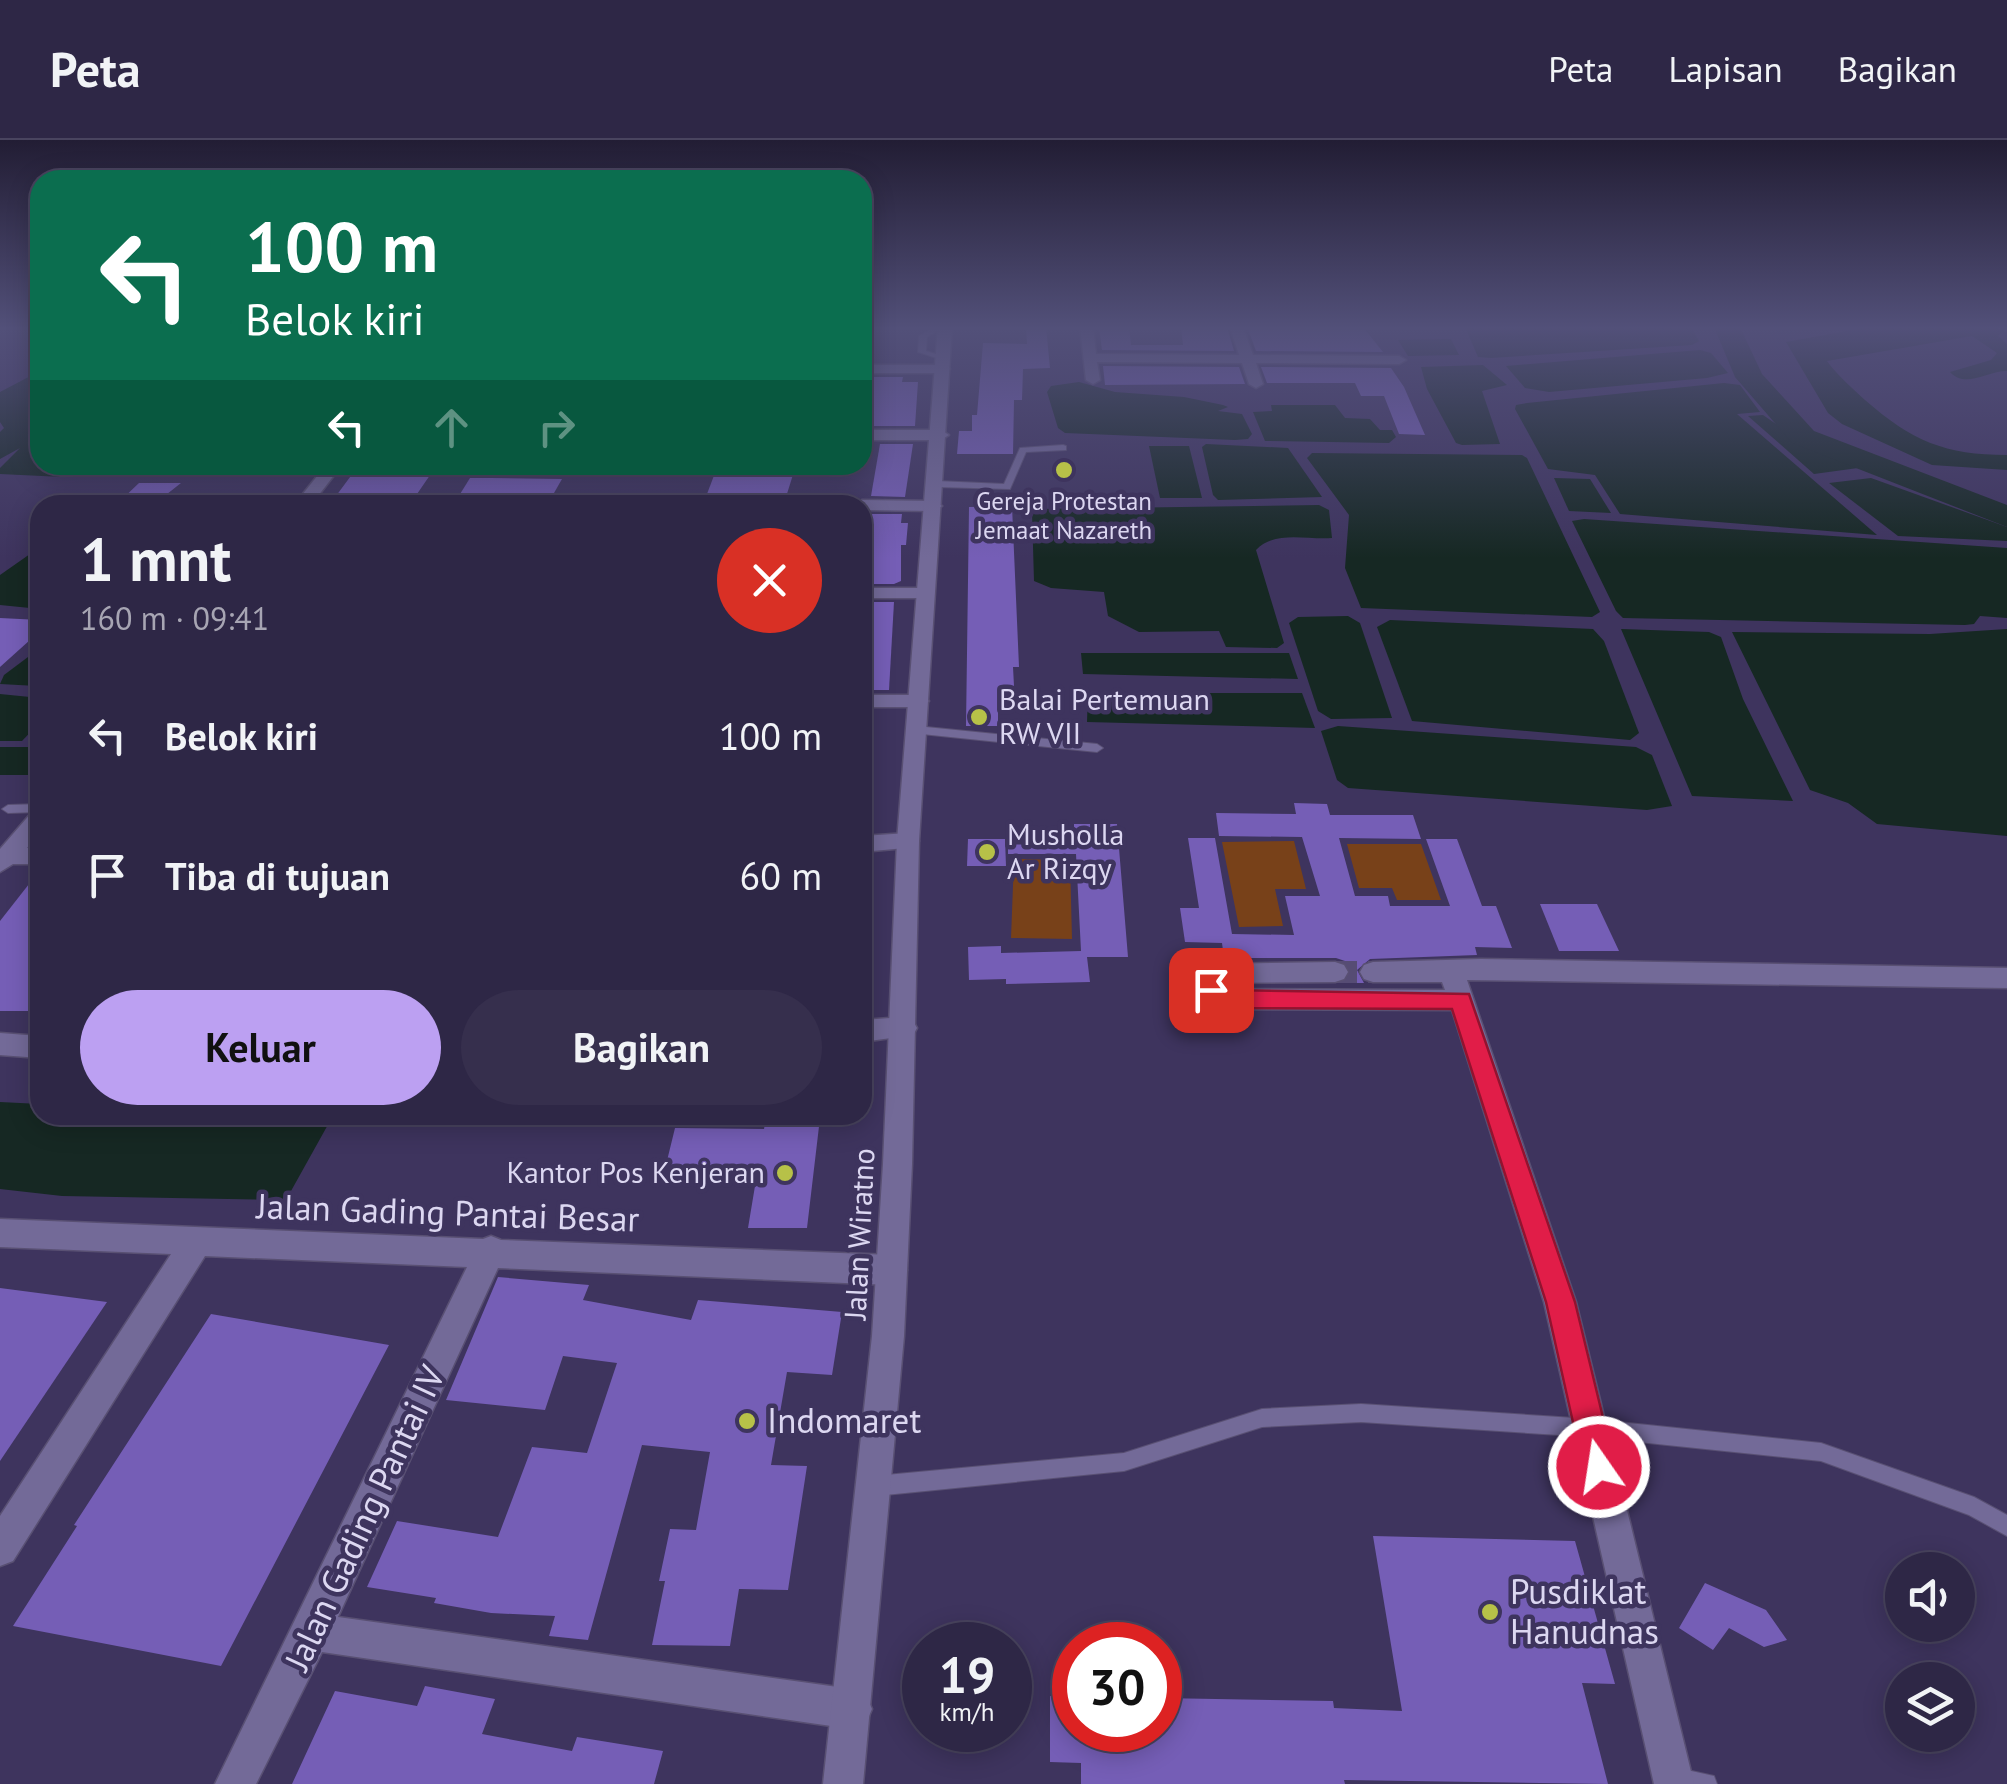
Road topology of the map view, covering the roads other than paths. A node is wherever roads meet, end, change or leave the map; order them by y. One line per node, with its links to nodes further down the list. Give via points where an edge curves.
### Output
1 (941, 404): 3 (street, Jalan Wiratno)
2 (872, 434): 3 (street)
3 (940, 435): 7 (street, Jalan Wiratno)
4 (1063, 448): 7 (lane, via 1023,450 1007,487)
5 (326, 475): 6 (street)
6 (310, 495)
7 (936, 495): 8 (street); 10 (street, Jalan Wiratno)
8 (872, 505)
9 (872, 593): 10 (street)
10 (925, 593): 12 (street, Jalan Wiratno)
11 (872, 701): 12 (street)
12 (919, 701): 13 (street, Jalan Wiratno)
13 (916, 730): 14 (lane); 18 (street, Jalan Wiratno)
14 (1097, 748)
15 (30, 809): 16 (lane)
16 (3, 810)
17 (30, 827): 20 (street)
18 (908, 841): 19 (street); 27 (street, Jalan Wiratno)
19 (872, 843)
20 (4, 854): 21 (street)
21 (30, 855)
22 (1334, 972): 26 (street, via 1224,973 1209,983 1224,999)
23 (1374, 972): 24 (street)
24 (1452, 972): 25 (street); 26 (street)
25 (2007, 978)
26 (1466, 1016): 35 (street, via 1560,1302)
27 (904, 1028): 28 (street); 34 (street, Jalan Wiratno)
28 (872, 1030)
29 (0, 1044): 30 (street)
30 (30, 1046)
31 (0, 1232): 32 (street, Jalan Gading Pantai Besar)
32 (197, 1241): 33 (street, Jalan Gading Pantai Besar); 38 (street)
33 (491, 1250): 34 (street, Jalan Gading Pantai Besar); 39 (street, Jalan Gading Pantai IV)
34 (892, 1270): 36 (street, Jalan Wiratno)
35 (1590, 1428): 36 (lane, via 1361,1412 1262,1418 1124,1462); 37 (lane, via 1821,1452 1974,1507); 41 (street)
36 (876, 1486): 40 (street, Jalan Wiratno)
37 (2007, 1526)
38 (0, 1548)
39 (312, 1632): 40 (street); 42 (street, Jalan Gading Pantai IV)
40 (852, 1709): 43 (street, Jalan Wiratno)
41 (1673, 1781): 44 (lane)
42 (236, 1784)
43 (843, 1784)
44 (1706, 1784)

